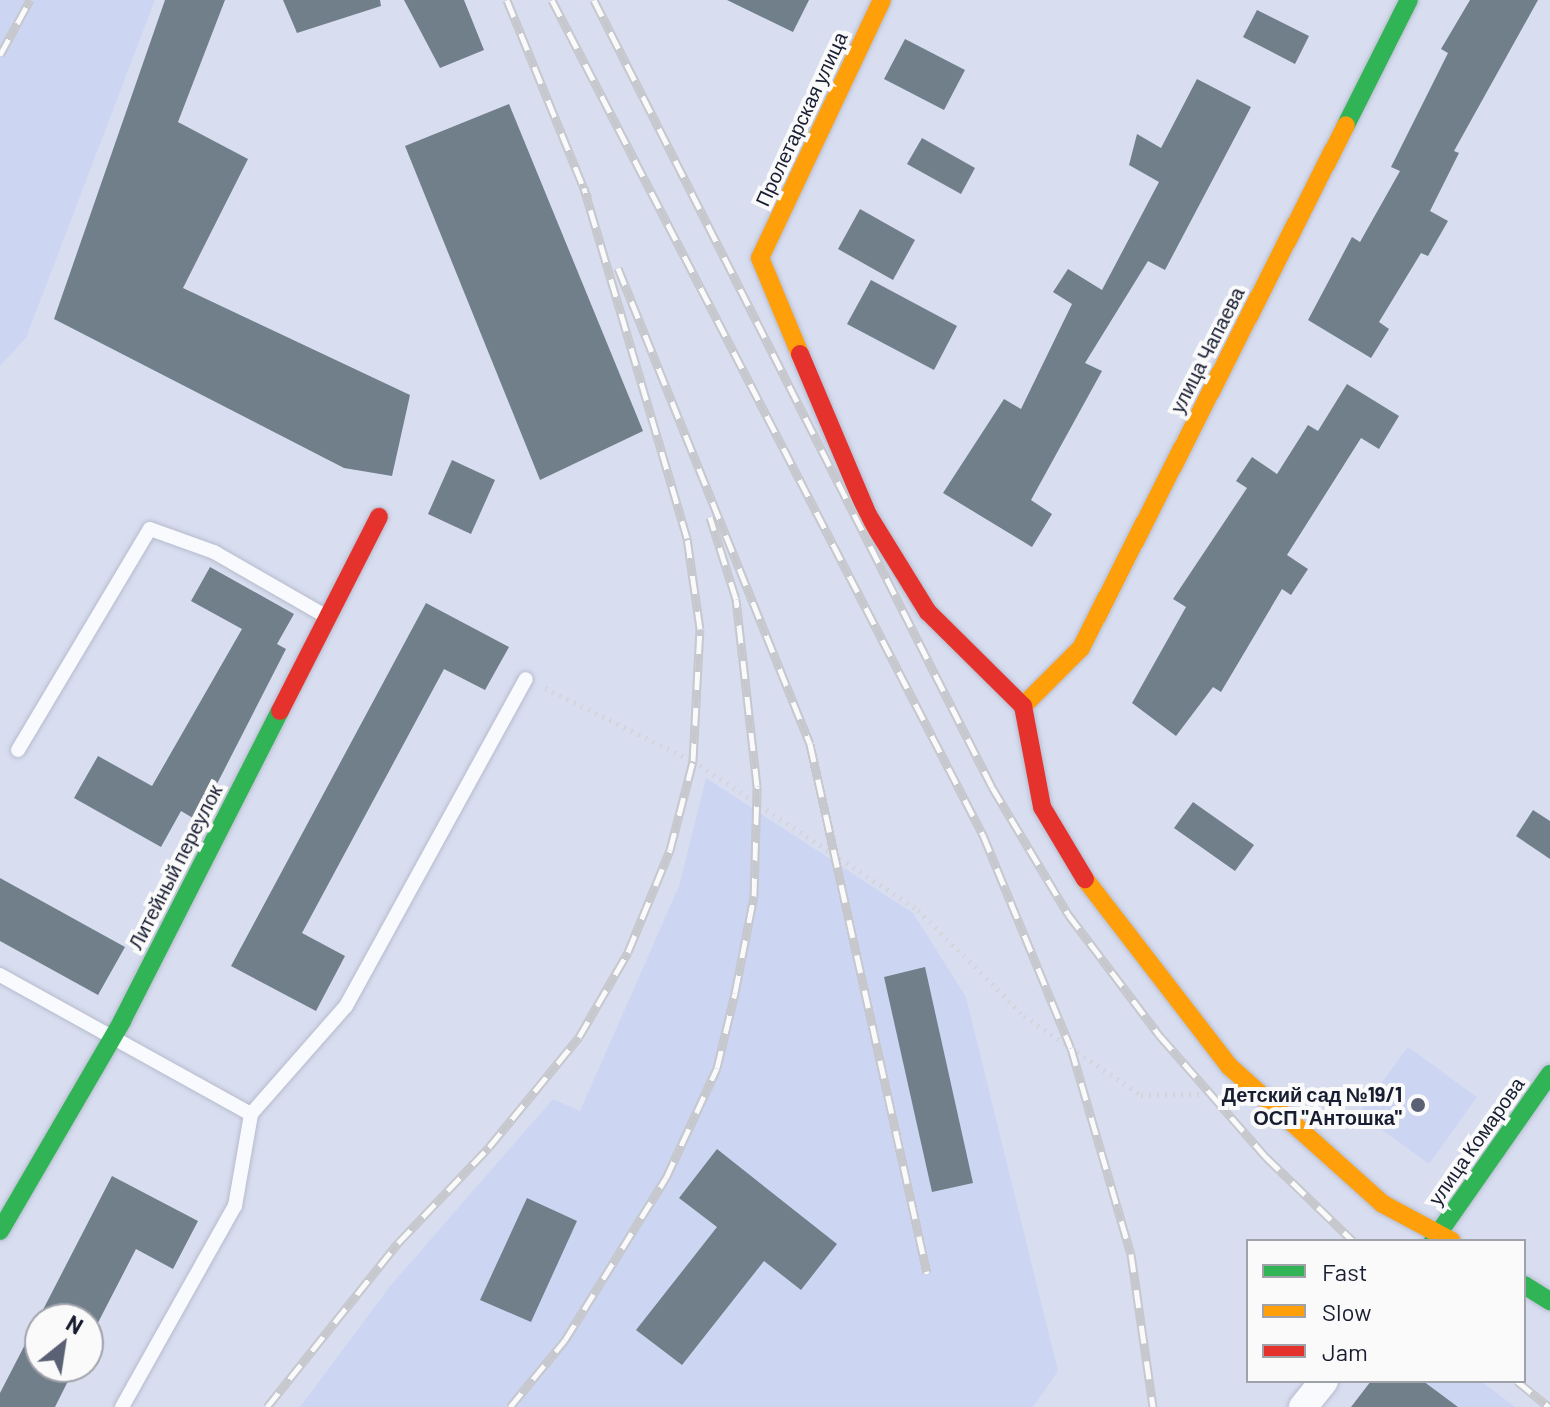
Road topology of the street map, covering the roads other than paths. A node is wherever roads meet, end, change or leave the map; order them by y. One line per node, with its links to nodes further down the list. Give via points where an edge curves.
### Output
1 (882, 0): 6 (street, Пролетарская улица, via 760,258 868,515 928,612)
2 (1409, 0): 6 (street, улица Чапаева, via 1081,648)
3 (379, 517): 4 (street, Литейный переулок)
4 (327, 618): 7 (lane, via 214,552 150,529); 9 (street, Литейный переулок)
5 (526, 679): 11 (lane, via 346,1006)
6 (1023, 706): 13 (street, via 1042,807 1102,907 1229,1066 1383,1204)
7 (18, 750)
8 (0, 975): 9 (lane)
9 (112, 1038): 11 (lane); 12 (street, Литейный переулок)
10 (1550, 1074): 13 (street, улица Комарова)
11 (251, 1114): 17 (lane, via 235,1206)
12 (0, 1231)
13 (1441, 1238)
14 (1526, 1286): 15 (street)
15 (1550, 1301)
16 (1322, 1383): 18 (street)
17 (122, 1407)
18 (1303, 1407)

